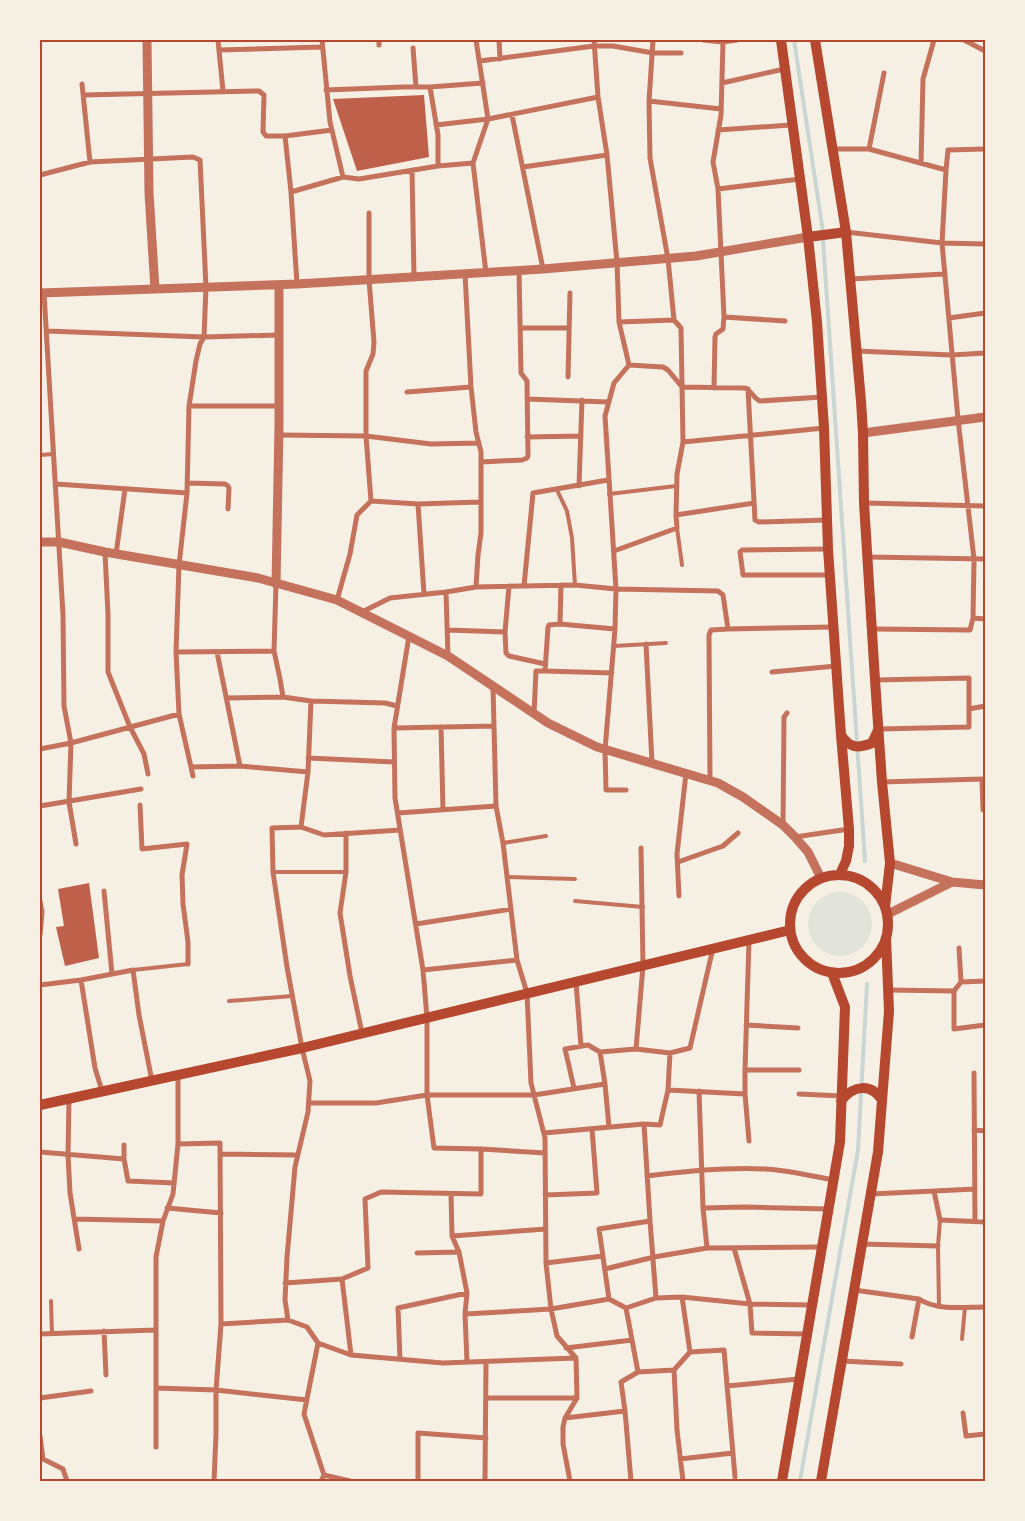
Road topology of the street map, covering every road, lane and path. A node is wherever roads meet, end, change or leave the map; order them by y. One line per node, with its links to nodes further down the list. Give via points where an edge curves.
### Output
1 (147, 40): 33 (street)
2 (218, 40): 18 (street)
3 (322, 40): 16 (street)
4 (476, 40): 23 (street)
5 (499, 40): 22 (street)
6 (594, 40): 15 (street)
7 (654, 40): 20 (street)
8 (703, 40): 14 (street)
9 (737, 40): 14 (street)
10 (781, 40): 24 (main road)
11 (815, 40): 45 (main road)
12 (934, 40): 52 (street, via 923,79)
13 (964, 40): 19 (street)
14 (723, 42): 26 (street)
15 (594, 46): 20 (street); 22 (street); 35 (street)
16 (322, 47): 18 (street); 31 (street)
17 (413, 48): 29 (street)
18 (219, 50): 32 (street)
19 (985, 51)
20 (653, 53): 21 (street); 36 (street)
21 (681, 53)
22 (500, 59): 23 (street)
23 (480, 61): 27 (street)
24 (784, 69): 26 (street); 41 (main road)
25 (884, 73): 47 (street)
26 (722, 82): 37 (street)
27 (483, 83): 30 (street); 39 (street)
28 (82, 84): 34 (street)
29 (416, 87): 30 (street); 31 (street)
30 (430, 87): 40 (street)
31 (326, 90): 42 (street)
32 (223, 91): 33 (street); 44 (street, via 259,91 264,95 263,132 266,136)
33 (148, 94): 34 (street); 49 (street)
34 (83, 95): 50 (street)
35 (598, 97): 38 (street); 48 (street)
36 (649, 101): 37 (street); 68 (street, via 650,158)
37 (721, 109): 43 (street)
38 (512, 115): 39 (street); 54 (street)
39 (488, 119): 40 (street); 51 (street)
40 (436, 125): 53 (street)
41 (791, 125): 43 (street); 59 (main road)
42 (332, 130): 44 (street); 58 (street)
43 (718, 130): 60 (street, via 713,162)
44 (285, 136): 61 (street)
45 (833, 149): 47 (street); 63 (main road)
46 (985, 149): 56 (street, via 948,150)
47 (870, 150): 52 (street)
48 (606, 155): 54 (street); 69 (street)
49 (149, 159): 50 (street); 80 (street, via 200,160); 81 (street)
50 (90, 162): 57 (street)
51 (473, 163): 53 (street); 72 (street)
52 (921, 163): 56 (street)
53 (438, 166): 55 (street)
54 (522, 167): 70 (street)
55 (412, 170): 58 (street, via 359,179); 75 (street)
56 (946, 170): 65 (street)
57 (40, 175)
58 (343, 178): 61 (street)
59 (800, 178): 60 (street); 64 (main road)
60 (718, 189): 67 (street)
61 (291, 192): 78 (street)
62 (369, 213): 77 (street)
63 (846, 232): 64 (main road); 65 (street); 76 (main road)
64 (808, 237): 67 (street); 105 (main road)
65 (942, 243): 66 (street); 74 (street)
66 (985, 244)
67 (722, 251): 68 (street); 85 (street)
68 (668, 259): 69 (street); 87 (street)
69 (617, 262): 70 (street); 89 (street)
70 (544, 269): 71 (street)
71 (519, 270): 72 (street); 90 (street)
72 (486, 273): 73 (street)
73 (465, 274): 75 (street); 100 (street)
74 (945, 274): 76 (street); 86 (street)
75 (414, 277): 77 (street)
76 (850, 279): 95 (main road)
77 (369, 280): 78 (street); 116 (street, via 374,348 366,370)
78 (297, 284): 79 (street)
79 (279, 285): 80 (street); 93 (street)
80 (206, 287): 81 (street); 94 (street)
81 (155, 289): 82 (street)
82 (42, 293): 92 (street)
83 (570, 293): 91 (street)
84 (985, 313): 86 (street)
85 (724, 317): 88 (street); 102 (street, via 723,329 715,337)
86 (949, 318): 97 (street)
87 (674, 320): 89 (street); 101 (street, via 681,328)
88 (785, 320)
89 (619, 322): 98 (street)
90 (520, 328): 91 (street); 106 (street, via 521,373 527,379)
91 (569, 328): 99 (street)
92 (47, 331): 94 (street); 122 (street)
93 (279, 335): 94 (street); 110 (street)
94 (204, 337): 109 (street, via 196,361)
95 (856, 351): 97 (street); 114 (main road)
96 (985, 353): 97 (street)
97 (952, 355): 112 (street)
98 (630, 365): 101 (street, via 663,367); 108 (street, via 614,383)
99 (568, 377)
100 (471, 387): 104 (street); 121 (street)
101 (682, 387): 102 (street); 120 (street)
102 (714, 388): 103 (street)
103 (748, 389): 105 (street, via 760,401); 118 (street)
104 (407, 392)
105 (822, 397): 113 (main road)
106 (527, 399): 107 (street); 119 (street)
107 (582, 400): 108 (street); 117 (street)
108 (608, 402): 125 (street, via 605,416)
109 (189, 406): 110 (street); 127 (street)
110 (279, 406): 115 (street)
111 (985, 417): 112 (street)
112 (958, 419): 114 (street); 139 (street)
113 (824, 428): 118 (street); 143 (main road)
114 (863, 433): 137 (main road)
115 (279, 435): 116 (street); 157 (street)
116 (366, 436): 121 (street, via 431,444); 134 (street)
117 (581, 436): 119 (street); 128 (street)
118 (751, 436): 120 (street); 136 (street)
119 (527, 437): 124 (street, via 527,458)
120 (683, 442): 129 (street)
121 (479, 443): 124 (street)
122 (54, 454): 123 (lane); 126 (street)
123 (40, 455)
124 (481, 462): 135 (street)
125 (608, 480): 128 (street); 133 (street)
126 (56, 484): 130 (street); 146 (street)
127 (187, 484): 132 (street); 141 (street, via 225,484 229,488)
128 (579, 486): 131 (street)
129 (676, 486): 133 (lane); 142 (street)
130 (125, 489): 132 (street); 150 (street)
131 (557, 490): 159 (lane, via 569,520); 161 (street, via 533,494)
132 (187, 493): 154 (street)
133 (609, 494): 148 (street)
134 (371, 501): 138 (street); 166 (street, via 358,515)
135 (480, 502): 138 (street); 162 (street)
136 (754, 502): 142 (street); 143 (street, via 759,522)
137 (864, 503): 139 (street); 151 (main road)
138 (418, 504): 165 (street)
139 (969, 506): 140 (street); 152 (street)
140 (985, 506)
141 (228, 509)
142 (676, 515): 144 (street)
143 (827, 520): 147 (main road)
144 (677, 528): 148 (street); 155 (lane)
145 (40, 542): 146 (street)
146 (59, 542): 149 (street); 207 (street, via 64,706)
147 (828, 549): 156 (main road); 156 (street, via 740,552 743,575)
148 (614, 551): 163 (street)
149 (105, 552): 150 (street); 202 (street, via 108,672)
150 (116, 554): 154 (street)
151 (868, 557): 152 (street); 174 (main road)
152 (974, 559): 153 (street); 168 (street)
153 (985, 559)
154 (179, 565): 157 (street); 182 (street)
155 (682, 565)
156 (830, 575): 171 (main road)
157 (276, 584): 166 (street); 181 (street)
158 (561, 585): 159 (street); 161 (street); 170 (street)
159 (575, 585): 163 (street)
160 (509, 586): 161 (street); 162 (street); 176 (street)
161 (524, 586)
162 (476, 587): 164 (street)
163 (616, 589): 172 (street); 173 (street, via 718,591 723,595)
164 (446, 592): 165 (street); 175 (street)
165 (424, 594): 167 (street, via 390,598)
166 (337, 600): 167 (street)
167 (362, 612): 177 (street)
168 (973, 618): 169 (street); 174 (street, via 970,630)
169 (985, 618)
170 (560, 624): 172 (street); 185 (street, via 548,626)
171 (832, 627): 173 (street); 186 (main road)
172 (615, 629): 180 (street)
173 (728, 629): 219 (street, via 711,630 709,635)
174 (873, 629): 190 (main road)
175 (448, 630): 176 (street); 184 (street)
176 (505, 632): 185 (street, via 508,655)
177 (409, 636): 184 (street); 195 (street)
178 (666, 643): 179 (lane)
179 (646, 644): 180 (lane); 212 (street)
180 (614, 646): 189 (street)
181 (274, 651): 183 (street); 192 (street)
182 (176, 652): 183 (street); 198 (street)
183 (217, 652): 193 (street)
184 (448, 656): 191 (street)
185 (545, 664): 187 (street)
186 (836, 666): 188 (street); 206 (main road)
187 (545, 671): 189 (street); 199 (street, via 536,671)
188 (772, 672)
189 (612, 673): 209 (street)
190 (875, 680): 197 (street, via 969,678); 205 (main road)
191 (493, 687): 199 (street); 201 (street)
192 (283, 697): 193 (street); 194 (street)
193 (226, 698): 213 (street)
194 (311, 701): 195 (street); 210 (street)
195 (397, 706): 204 (street)
196 (985, 706): 197 (street)
197 (969, 709): 205 (street, via 969,727)
198 (179, 714): 202 (street); 214 (street)
199 (534, 714): 209 (street)
200 (787, 714): 230 (street, via 784,717)
201 (494, 726): 203 (street); 226 (street)
202 (130, 727): 207 (street); 217 (street, via 144,754)
203 (441, 727): 204 (street); 227 (street)
204 (394, 728): 211 (street)
205 (879, 728): 206 (main road, via 872,743 862,747 852,746); 220 (main road)
206 (840, 735): 232 (main road)
207 (71, 743): 208 (street); 223 (street)
208 (40, 748)
209 (605, 750): 212 (street); 222 (street, via 606,790)
210 (308, 758): 211 (street); 215 (street)
211 (394, 762): 229 (street)
212 (652, 763): 216 (street)
213 (240, 766): 214 (street); 215 (street)
214 (191, 767): 218 (street)
215 (308, 772): 231 (street)
216 (686, 773): 219 (street); 241 (street)
217 (148, 774)
218 (193, 776)
219 (710, 780): 230 (street, via 743,797)
220 (882, 782): 228 (street, via 982,779); 242 (main road)
221 (141, 789): 223 (street)
222 (626, 790)
223 (69, 802): 225 (street); 239 (street)
224 (140, 805): 266 (street, via 142,849 187,844 182,875)
225 (40, 806)
226 (496, 806): 227 (street); 238 (street)
227 (443, 810): 229 (street)
228 (985, 810)
229 (398, 813): 233 (street)
230 (783, 825): 237 (street)
231 (301, 827): 234 (street, via 324,835); 243 (street, via 272,828)
232 (849, 829): 237 (street); 245 (main road, via 849,846)
233 (400, 830): 234 (street); 258 (street)
234 (346, 833): 244 (street)
235 (738, 833): 241 (street, via 723,846)
236 (546, 836): 238 (lane)
237 (795, 837): 247 (street, via 808,852)
238 (503, 843): 246 (street)
239 (76, 844)
240 (641, 848): 255 (street)
241 (678, 862): 252 (street)
242 (890, 863): 249 (street); 257 (main road)
243 (273, 872): 244 (lane); 280 (street)
244 (346, 872): 286 (street, via 340,913)
245 (840, 874): 247 (main road); 257 (main road, via 866,883 877,892)
246 (507, 877): 248 (lane); 256 (street)
247 (821, 878): 259 (main road, via 802,890 795,900)
248 (575, 880)
249 (952, 882): 250 (street); 257 (street)
250 (985, 885)
251 (104, 891): 271 (street)
252 (679, 896)
253 (40, 901): 260 (street)
254 (575, 901): 255 (lane)
255 (642, 908): 267 (street)
256 (511, 909): 258 (street); 265 (street)
257 (887, 910): 261 (main road)
258 (416, 924): 269 (street)
259 (790, 930): 262 (main road); 270 (main road, via 798,953 808,964)
260 (40, 935)
261 (886, 938): 270 (main road, via 876,956 860,969); 277 (main road)
262 (749, 939): 263 (main road); 283 (street)
263 (713, 948): 267 (main road); 291 (street, via 690,1048)
264 (959, 948): 275 (street)
265 (516, 960): 269 (street); 279 (street)
266 (188, 964): 268 (lane)
267 (643, 966): 273 (main road); 289 (street)
268 (133, 970): 271 (street); 296 (street)
269 (423, 970): 282 (street)
270 (832, 973): 306 (main road, via 845,1007)
271 (112, 974): 272 (street)
272 (81, 980): 276 (street); 301 (street)
273 (576, 981): 279 (main road); 287 (street)
274 (985, 981): 275 (street)
275 (961, 982): 278 (street)
276 (40, 985)
277 (888, 990): 278 (street); 308 (main road)
278 (954, 991): 284 (street, via 954,1028)
279 (527, 993): 282 (main road); 305 (street)
280 (292, 996): 281 (lane); 288 (street)
281 (229, 1001)
282 (427, 1018): 286 (main road); 304 (street)
283 (746, 1025): 285 (street); 292 (street)
284 (985, 1025)
285 (798, 1028)
286 (362, 1033): 288 (main road)
287 (581, 1046): 290 (street, via 588,1045); 298 (street, via 565,1048)
288 (302, 1048): 295 (main road); 309 (street, via 310,1081)
289 (636, 1049): 290 (street); 291 (street)
290 (600, 1052): 297 (street)
291 (670, 1052): 299 (street)
292 (745, 1070): 293 (street); 302 (street)
293 (799, 1070)
294 (974, 1073): 314 (street)
295 (178, 1075): 296 (main road); 318 (street)
296 (152, 1081): 301 (main road)
297 (605, 1084): 298 (street); 312 (street)
298 (574, 1088): 305 (street)
299 (668, 1090): 300 (street); 311 (street, via 660,1125)
300 (699, 1091): 302 (street); 327 (street)
301 (102, 1092): 307 (main road)
302 (745, 1094): 317 (street)
303 (799, 1094): 306 (street)
304 (427, 1095): 305 (street); 309 (street, via 376,1103); 320 (street, via 434,1148)
305 (534, 1095): 316 (street)
306 (842, 1098): 308 (main road, via 847,1092 865,1089 873,1090); 329 (main road, via 840,1142)
307 (70, 1099): 310 (main road); 324 (street)
308 (882, 1100): 334 (main road)
309 (309, 1103): 325 (street)
310 (40, 1105)
311 (644, 1124): 312 (street); 328 (street)
312 (609, 1127): 313 (street)
313 (592, 1129): 316 (street); 335 (street, via 597,1193)
314 (974, 1130): 315 (street); 331 (street)
315 (985, 1131)
316 (544, 1133): 322 (street)
317 (749, 1141)
318 (178, 1144): 323 (street, via 220,1144); 330 (street)
319 (124, 1145): 326 (street)
320 (481, 1149): 322 (street); 333 (street, via 481,1194)
321 (40, 1152): 324 (street)
322 (545, 1153): 335 (street)
323 (220, 1154): 325 (street); 339 (street)
324 (68, 1155): 326 (street); 340 (street)
325 (298, 1155): 361 (street)
326 (124, 1159): 330 (street, via 128,1181)
327 (702, 1170): 328 (street); 329 (street, via 767,1169); 337 (street)
328 (647, 1176): 343 (street)
329 (833, 1180): 338 (main road)
330 (174, 1183): 336 (street)
331 (975, 1189): 332 (street); 344 (street)
332 (934, 1191): 334 (street); 341 (street)
333 (451, 1194): 347 (street); 360 (street, via 381,1192 365,1199 368,1268)
334 (871, 1194): 348 (main road)
335 (545, 1195): 346 (street)
336 (167, 1208): 339 (street); 342 (street)
337 (704, 1208): 338 (street); 351 (street)
338 (828, 1209): 350 (main road)
339 (220, 1212): 378 (street)
340 (74, 1219): 342 (street); 353 (street)
341 (940, 1220): 344 (street); 349 (lane)
342 (163, 1221): 379 (street, via 156,1257)
343 (650, 1221): 356 (street, via 599,1229); 357 (street)
344 (975, 1222): 345 (street)
345 (985, 1222)
346 (546, 1229): 347 (street); 358 (street)
347 (452, 1236): 354 (street)
348 (862, 1244): 349 (street); 362 (main road)
349 (938, 1246): 371 (lane)
350 (822, 1247): 352 (street); 370 (main road)
351 (707, 1248): 352 (street); 357 (street)
352 (734, 1248): 369 (street)
353 (79, 1250)
354 (459, 1252): 355 (street); 363 (street)
355 (417, 1253)
356 (603, 1256): 358 (street); 359 (street)
357 (654, 1257): 359 (street); 365 (street)
358 (546, 1263): 374 (street)
359 (605, 1269): 366 (street)
360 (342, 1279): 361 (street); 390 (street)
361 (286, 1283): 377 (street, via 284,1300)
362 (854, 1290): 367 (street); 395 (main road)
363 (467, 1292): 376 (street); 392 (street, via 398,1308)
364 (682, 1297): 365 (street); 369 (street); 389 (street)
365 (656, 1298): 375 (street)
366 (609, 1299): 374 (street); 375 (street)
367 (919, 1299): 371 (street); 384 (street)
368 (51, 1302): 382 (lane)
369 (750, 1304): 370 (street); 383 (street, via 752,1334)
370 (812, 1305): 383 (main road)
371 (938, 1307): 372 (street)
372 (964, 1307): 373 (street); 385 (lane)
373 (985, 1307)
374 (551, 1308): 376 (street); 388 (street, via 558,1336)
375 (626, 1308): 386 (street)
376 (465, 1314): 393 (street)
377 (288, 1320): 378 (street); 387 (street, via 307,1326)
378 (221, 1324): 403 (street)
379 (155, 1330): 380 (street); 402 (street)
380 (104, 1332): 382 (street); 399 (street)
381 (40, 1334): 382 (street)
382 (52, 1334)
383 (807, 1334): 400 (main road)
384 (912, 1337)
385 (962, 1339)
386 (632, 1340): 388 (street); 398 (street)
387 (318, 1343): 390 (street); 408 (street)
388 (566, 1348): 391 (street)
389 (690, 1352): 397 (street); 401 (street, via 724,1350)
390 (351, 1355): 392 (street)
391 (576, 1358): 394 (street); 407 (street)
392 (400, 1359): 393 (street)
393 (467, 1362): 394 (street)
394 (486, 1362): 406 (street)
395 (842, 1362): 396 (street); 422 (main road)
396 (901, 1364)
397 (674, 1370): 398 (street); 419 (street)
398 (638, 1372): 409 (street, via 620,1382)
399 (106, 1375)
400 (799, 1379): 401 (street); 432 (main road)
401 (727, 1386): 417 (street)
402 (156, 1388): 403 (street); 416 (street)
403 (216, 1390): 408 (street); 424 (street)
404 (91, 1391): 405 (street)
405 (40, 1398)
406 (486, 1398): 407 (street); 414 (street)
407 (577, 1398): 411 (street)
408 (307, 1400): 420 (street, via 304,1414)
409 (625, 1411): 411 (street); 430 (street)
410 (963, 1413): 412 (street, via 966,1436)
411 (565, 1418): 429 (street, via 563,1444)
412 (985, 1434): 415 (street)
413 (40, 1436): 418 (street)
414 (486, 1438): 427 (street, via 418,1432); 428 (street)
415 (985, 1441)
416 (156, 1447)
417 (733, 1453): 419 (street); 421 (street)
418 (42, 1459): 423 (street, via 63,1469)
419 (680, 1460): 431 (street)
420 (324, 1475): 425 (street); 426 (street)
421 (735, 1477)
422 (822, 1480)
423 (67, 1481)
424 (214, 1481)
425 (321, 1481)
426 (350, 1481)
427 (418, 1481)
428 (486, 1481)
429 (570, 1481)
430 (631, 1481)
431 (683, 1481)
432 (782, 1481)

